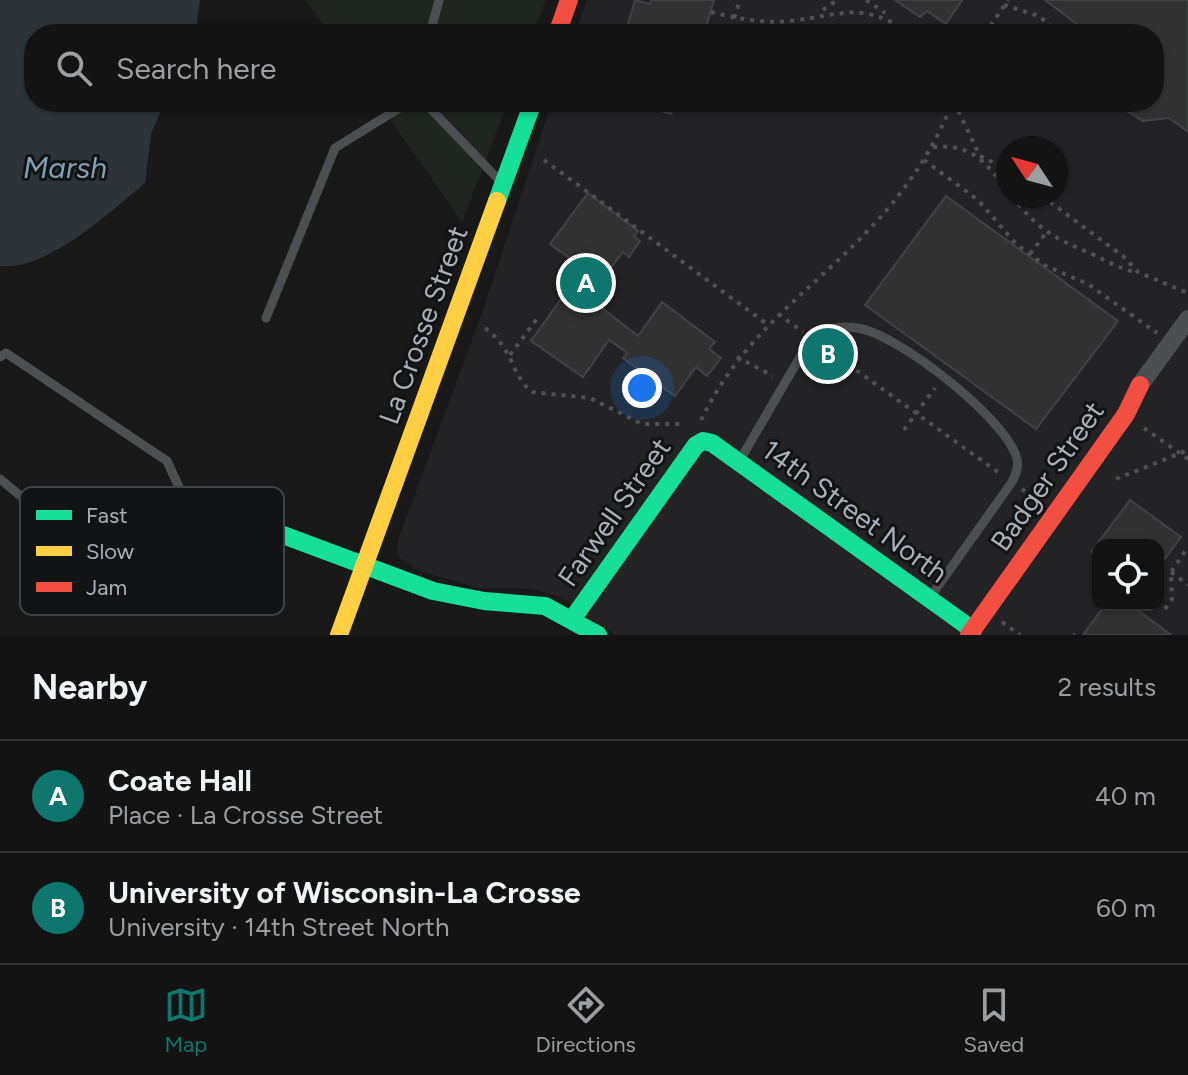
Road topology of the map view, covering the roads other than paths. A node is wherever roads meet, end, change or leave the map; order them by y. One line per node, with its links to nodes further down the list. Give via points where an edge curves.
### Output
1 (439, 0): 3 (lane)
2 (569, 0): 4 (street)
3 (433, 24)
4 (561, 24)
5 (393, 112): 9 (lane, via 335,148)
6 (434, 112): 8 (lane)
7 (530, 112): 8 (street, La Crosse Street)
8 (504, 185): 18 (street, La Crosse Street)
9 (266, 318)
10 (1188, 319): 21 (street, Badger Street)
11 (0, 357): 15 (lane, via 6,353 167,461)
12 (703, 441): 13 (street, 14th Street North); 20 (street, Farwell Street)
13 (739, 462): 19 (street, 14th Street North); 19 (lane, via 819,332 865,330 919,359 1004,433 1018,469)
14 (0, 479): 16 (lane)
15 (179, 487)
16 (20, 496)
17 (284, 536): 18 (street)
18 (366, 567): 20 (street, via 444,594 532,603); 22 (street, La Crosse Street)
19 (929, 599): 21 (street, 14th Street North)
20 (573, 618): 23 (street)
21 (971, 632)
22 (339, 635)
23 (598, 635)

